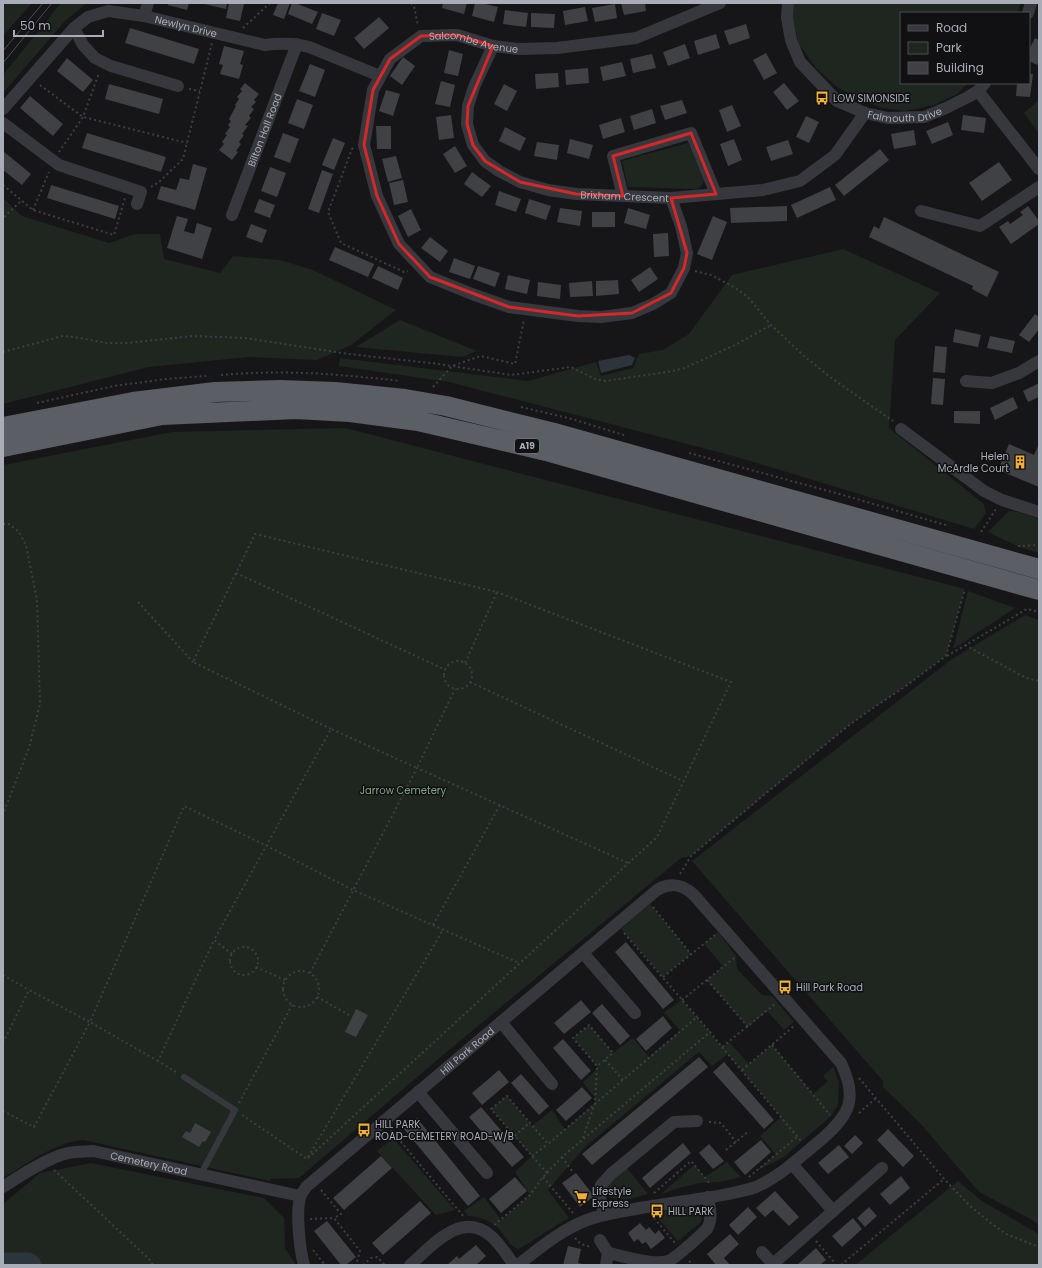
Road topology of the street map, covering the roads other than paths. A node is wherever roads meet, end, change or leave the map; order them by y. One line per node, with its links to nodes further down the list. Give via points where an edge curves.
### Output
1 (148, 3): 4 (street)
2 (720, 3): 7 (street, Salcombe Avenue, via 636,38 557,48 518,49)
3 (788, 3): 12 (street, Falmouth Drive, via 787,18 791,40 800,62 837,101)
4 (144, 16): 5 (street, Newlyn Drive, via 108,11 88,18); 6 (street, Newlyn Drive, via 265,45)
5 (74, 28): 9 (street, via 83,45 95,58 111,66); 11 (street, Newlyn Drive)
6 (297, 44): 8 (street, Newlyn Drive); 21 (street, Bilton Hall Road)
7 (493, 46): 8 (street, Salcombe Avenue, via 457,35 420,36 390,59); 17 (street, Brixham Crescent, via 468,106 467,124 472,145 485,161 499,172 520,182 548,190)
8 (380, 76): 18 (street, Salcombe Avenue, via 372,90 364,145 377,196 399,244 430,277 509,307 578,316 602,317 632,313 671,293 684,268 687,253)
9 (178, 86)
10 (982, 87): 12 (street, Falmouth Drive, via 946,108 924,117 888,118); 14 (street)
11 (3, 109)
12 (865, 113): 16 (street, Brixham Crescent, via 835,156 800,181 763,190)
13 (3, 123): 19 (street, via 59,165 142,192)
14 (1039, 169)
15 (1039, 187): 20 (street, via 980,226)
16 (716, 194): 17 (street, via 691,133 613,156); 18 (street, Brixham Crescent)
17 (623, 196): 18 (street, Brixham Crescent)
18 (672, 198)
19 (137, 204)
20 (921, 210)
21 (232, 215)
22 (1039, 361): 23 (street, via 1019,373 992,383)
23 (966, 381)
24 (3, 426): 28 (highway, A19, via 133,402 215,392 335,392 405,399 446,406 554,433)
25 (901, 430): 27 (street, via 974,484 1002,500)
26 (3, 447): 29 (highway, A19, via 162,415 296,409 358,413 418,421 546,450)
27 (1039, 512)
28 (925, 536): 30 (highway); 31 (highway, A19)
29 (920, 556): 32 (highway, A19); 33 (highway)
30 (1039, 560)
31 (1039, 568)
32 (1039, 590)
33 (1039, 600)
34 (583, 953): 35 (street); 36 (street, Hill Park Road); 41 (street, Hill Park Road, via 664,886 681,886 687,889 843,1066 850,1085 848,1109 838,1124)
35 (635, 1013)
36 (501, 1022): 38 (street); 39 (street, Hill Park Road)
37 (184, 1077): 44 (lane, via 235,1110)
38 (552, 1084)
39 (418, 1092): 43 (street); 46 (street, Hill Park Road, via 306,1187)
40 (697, 1121): 49 (street, via 674,1122 601,1184 599,1193)
41 (792, 1164): 47 (street, via 771,1180); 48 (street)
42 (882, 1168): 48 (street)
43 (487, 1173)
44 (201, 1174): 45 (street, Cemetery Road, via 93,1151 76,1152 39,1165); 46 (street, Cemetery Road)
45 (3, 1187)
46 (300, 1196): 53 (street, via 300,1252)
47 (719, 1196): 49 (street); 52 (street, via 707,1229 671,1260 652,1262)
48 (833, 1211): 51 (street, via 773,1264)
49 (604, 1215): 56 (street, via 568,1229 542,1245)
50 (600, 1240): 52 (street)
51 (762, 1252)
52 (607, 1256)
53 (304, 1265)
54 (410, 1265): 55 (street, via 450,1231 469,1226 486,1233)
55 (514, 1265)
56 (518, 1265)

